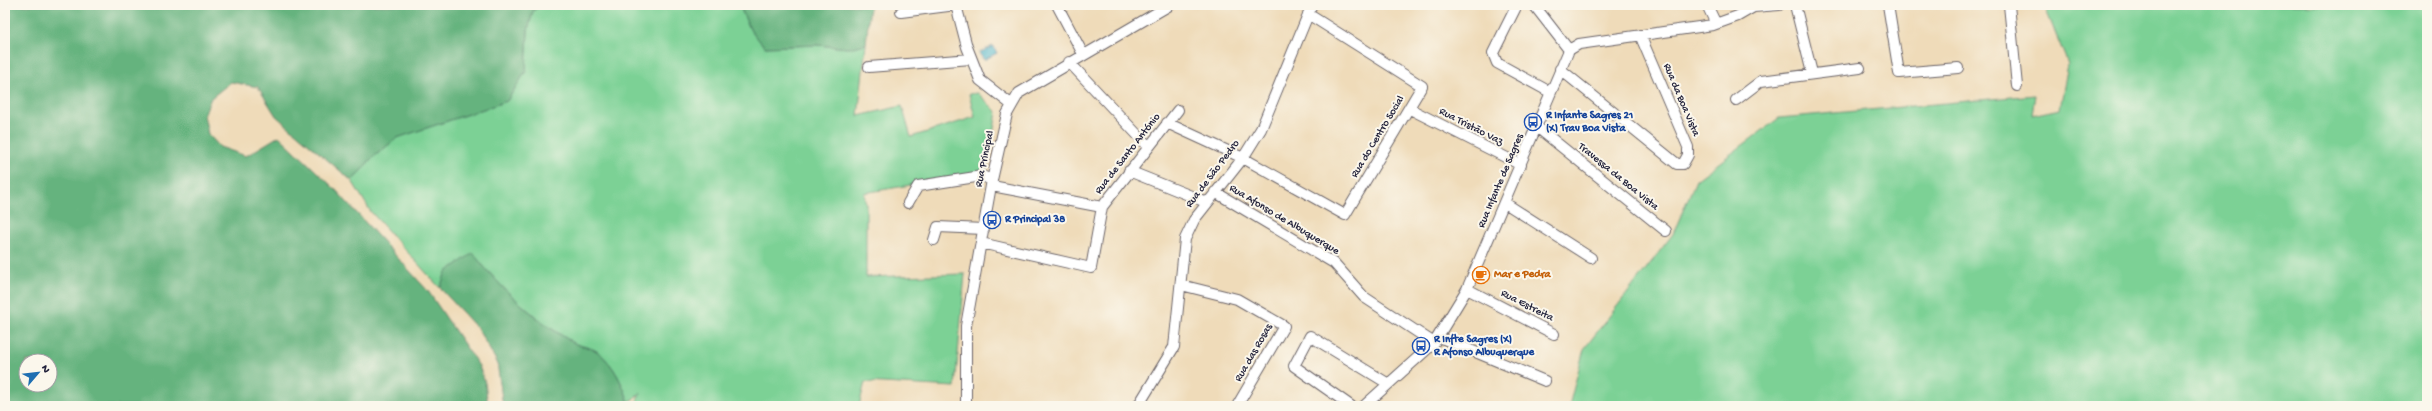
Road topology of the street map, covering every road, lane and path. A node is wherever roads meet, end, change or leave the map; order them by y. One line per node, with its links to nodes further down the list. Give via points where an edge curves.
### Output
1 (956, 5): 13 (street); 18 (street)
2 (1058, 5): 17 (street)
3 (1170, 5): 17 (street, Rua Principal)
4 (1517, 5): 26 (street, via 1493,52 1497,63)
5 (1534, 5): 16 (street)
6 (1707, 5): 14 (street)
7 (1779, 5): 11 (street)
8 (1795, 5): 24 (street)
9 (1888, 5): 22 (street, via 1899,74)
10 (2009, 5): 25 (street)
11 (1756, 6): 14 (street)
12 (1310, 10): 29 (street, Rua do Centro Social, via 1422,86); 34 (street, Rua de São Pedro, via 1260,129)
13 (900, 12)
14 (1716, 24): 15 (street)
15 (1640, 35): 16 (street, via 1579,44); 23 (street, Rua da Boa Vista, via 1688,147 1688,155 1682,164 1677,164)
16 (1569, 50): 23 (street, Rua Infante de Sagres)
17 (1083, 54): 19 (street, Rua Principal)
18 (971, 59): 20 (street); 28 (street, via 980,80)
19 (1069, 62): 28 (street, Rua Principal, via 1019,93); 33 (street)
20 (869, 67)
21 (1860, 68): 24 (street)
22 (1958, 68)
23 (1560, 69): 26 (street, Rua Infante de Sagres)
24 (1812, 73): 27 (street, via 1761,81)
25 (2017, 86)
26 (1550, 92): 32 (street, Rua Infante de Sagres)
27 (1736, 100)
28 (1012, 105): 37 (street, Rua Principal, via 1006,114)
29 (1410, 109): 34 (street, Rua do Centro Social, via 1345,215); 35 (street, Rua Tristão Vaz)
30 (1178, 110): 31 (street, Rua de Santo António)
31 (1168, 123): 33 (street, Rua de Santo António); 34 (street)
32 (1537, 127): 35 (street, Rua Infante de Sagres); 44 (street, Travessa da Boa Vista)
33 (1148, 146): 36 (street, Rua de Santo António)
34 (1242, 158): 38 (street, Rua de São Pedro)
35 (1521, 165): 41 (street, Rua Infante de Sagres)
36 (1129, 172): 39 (street); 42 (street, Rua de Santo António)
37 (992, 183): 40 (street, via 982,176 918,186); 42 (street); 43 (street, Rua Principal)
38 (1215, 192): 39 (street, Rua de São Pedro); 51 (street, Rua Afonso de Albuquerque, via 1334,263 1364,297)
39 (1206, 202): 48 (street, Rua de São Pedro, via 1185,239)
40 (908, 203)
41 (1505, 203): 47 (street); 49 (street, Rua Infante de Sagres)
42 (1102, 206): 46 (street, Rua de Santo António, via 1091,268)
43 (984, 229): 45 (street, via 938,227); 46 (street, Rua Principal)
44 (1666, 231)
45 (934, 240)
46 (981, 243): 55 (street, Rua Principal, via 966,326)
47 (1591, 258)
48 (1181, 285): 54 (street, Rua das Rosas, via 1237,299 1284,326); 56 (street, Rua de São Pedro, via 1174,347)
49 (1468, 289): 50 (street, Rua Estreita); 51 (street, Rua Infante de Sagres)
50 (1554, 334)
51 (1436, 340): 52 (street, Rua Afonso de Albuquerque); 53 (street, Rua Infante de Sagres)
52 (1545, 381)
53 (1387, 383): 57 (street, via 1310,336 1294,366); 58 (street, Rua Infante de Sagres)
54 (1240, 405)
55 (966, 406)
56 (1138, 406)
57 (1351, 406)
58 (1364, 406)

